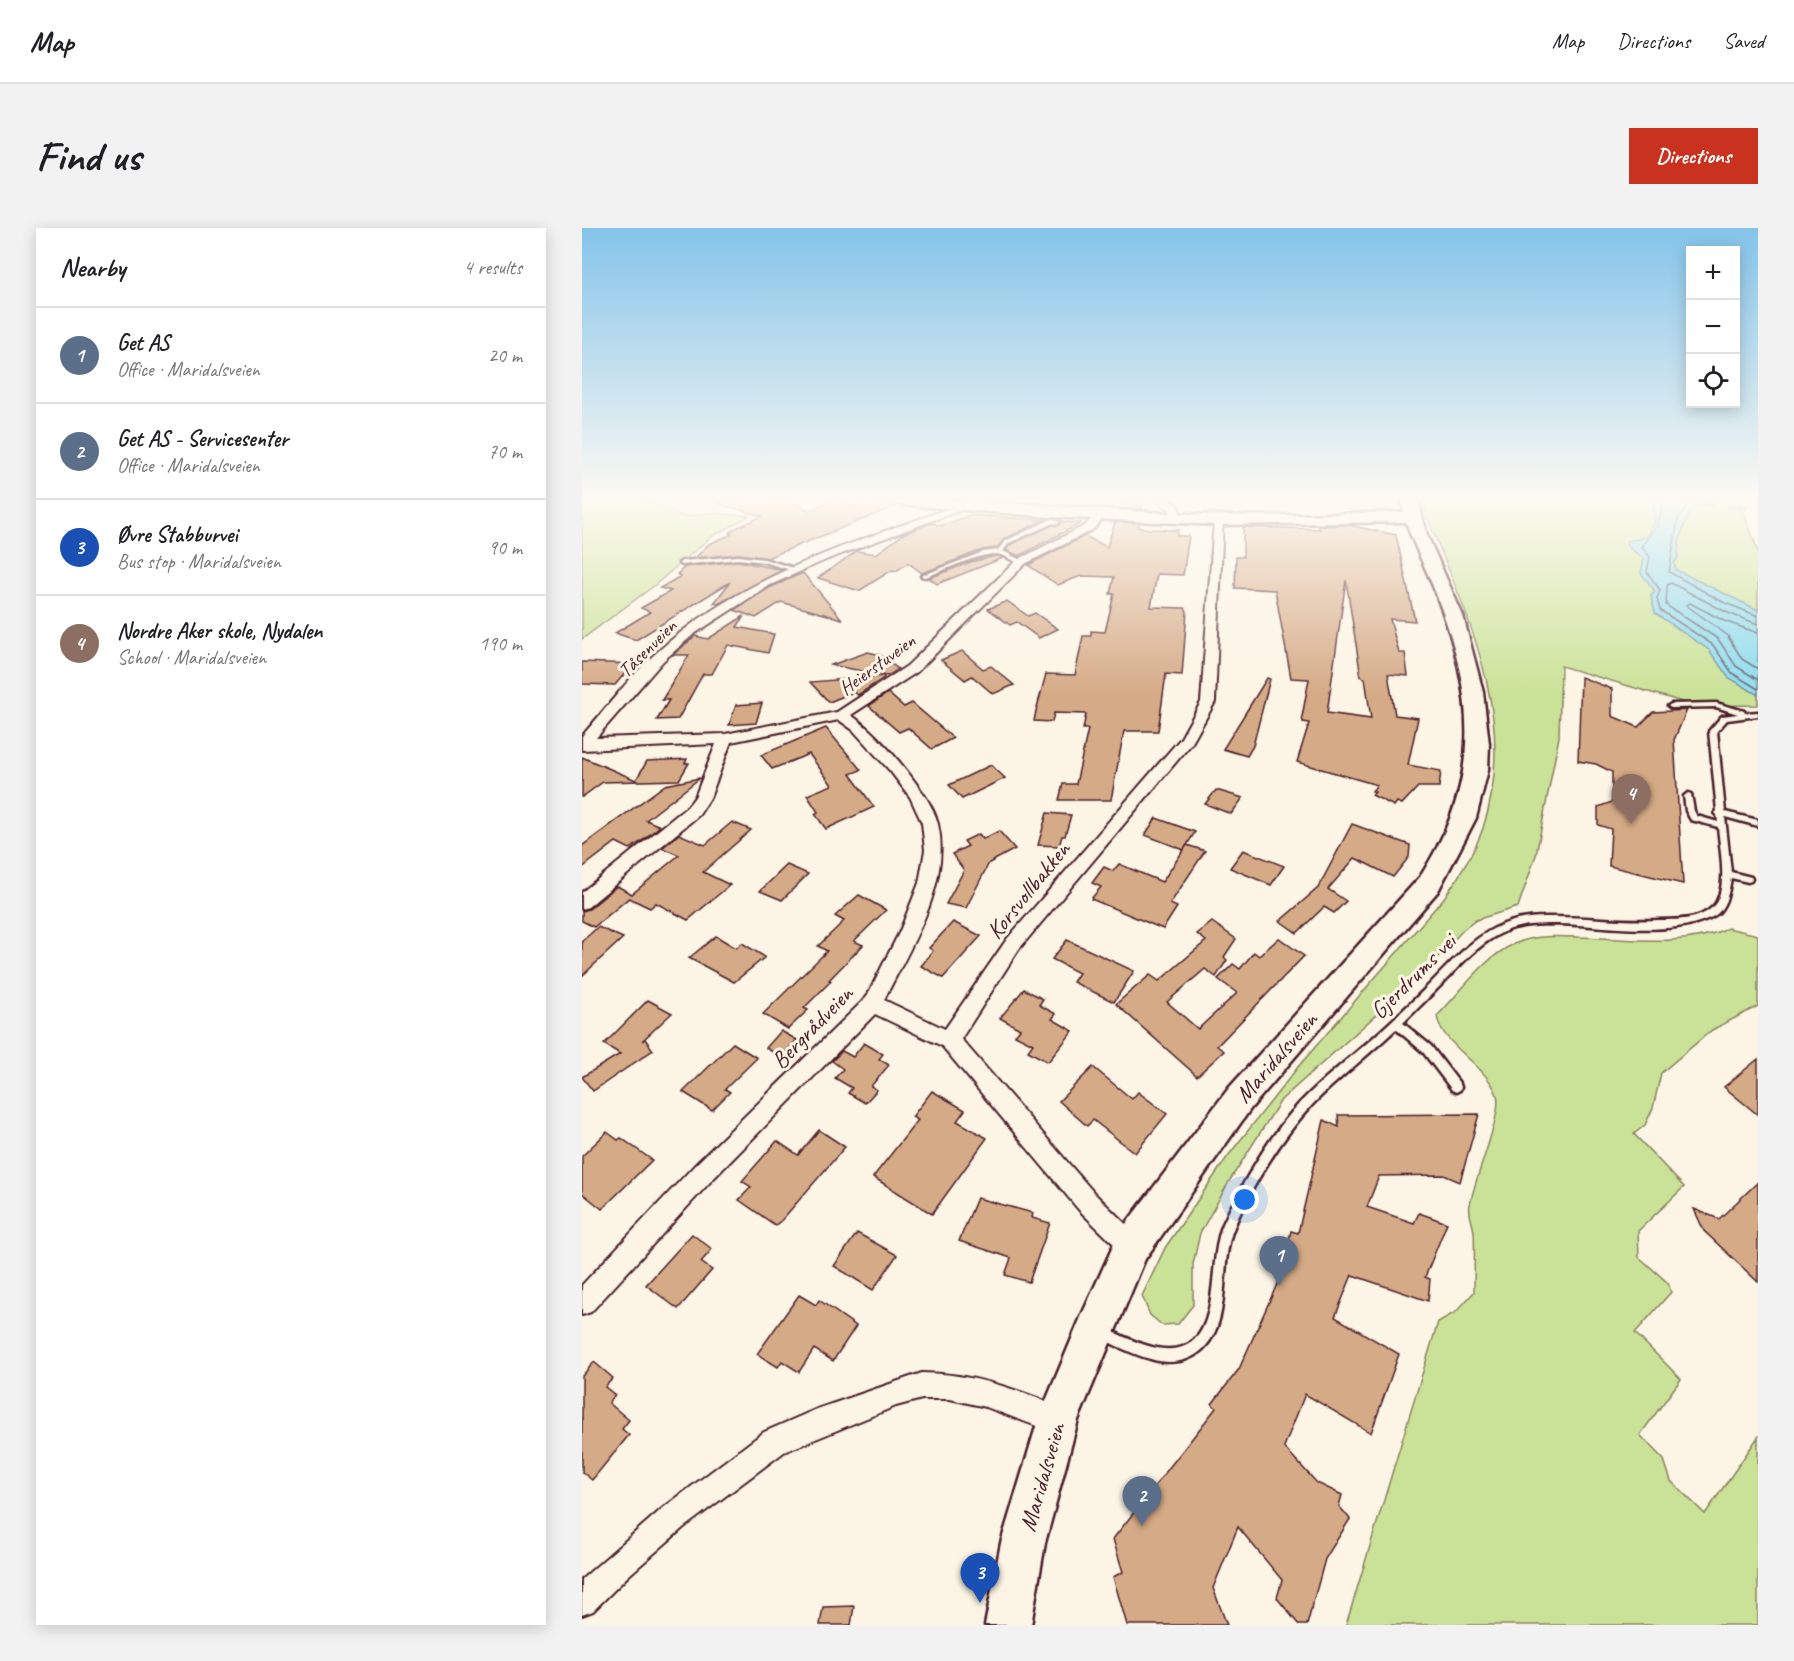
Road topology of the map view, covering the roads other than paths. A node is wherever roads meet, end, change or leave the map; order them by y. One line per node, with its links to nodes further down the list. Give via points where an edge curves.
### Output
1 (781, 564): 7 (lane)
2 (807, 564): 7 (street, Tåsenveien)
3 (956, 564): 8 (lane)
4 (1019, 564): 12 (street, Heierstuveien, via 912,669)
5 (1216, 564): 24 (street, Korsvollbakken, via 1208,702 1187,740 1012,944)
6 (1433, 564): 26 (main road, Maridalsveien, via 1469,668 1476,770 1465,816 1429,884 1240,1098)
7 (794, 569): 14 (street, Tåsenveien, via 690,631 658,658)
8 (924, 576)
9 (1671, 706): 10 (lane, via 1716,705)
10 (1744, 714): 11 (lane, Gjerdrums vei); 16 (lane, Gjerdrums vei, via 1725,718 1713,731)
11 (1758, 714)
12 (841, 715): 13 (street, Heierstuveien); 22 (street, Bergrådveien, via 858,727 917,795 930,823 933,850 928,883)
13 (725, 739): 14 (street, Heierstuveien); 21 (street, via 693,812)
14 (584, 744)
15 (1688, 796): 18 (lane, via 1694,818)
16 (1719, 813): 17 (lane); 18 (lane, Gjerdrums vei)
17 (1758, 823)
18 (1720, 825): 19 (lane, Gjerdrums vei)
19 (1726, 874): 20 (lane); 23 (lane, Gjerdrums vei, via 1720,904 1700,918 1660,922 1545,919 1496,930 1479,940)
20 (1748, 879)
21 (582, 902)
22 (873, 1004): 24 (street); 27 (street, Bergrådveien, via 702,1174)
23 (1396, 1023): 25 (lane, via 1427,1049); 28 (lane, Gjerdrums vei, via 1292,1121 1240,1203 1220,1250 1210,1332 1198,1345 1181,1355 1164,1357)
24 (949, 1040): 26 (street, via 1087,1202)
25 (1455, 1087)
26 (1132, 1246): 28 (main road, Maridalsveien)
27 (582, 1303)
28 (1094, 1330): 29 (main road, Maridalsveien)
29 (1058, 1420): 30 (street, via 986,1394 950,1386 922,1386 886,1397 774,1442 616,1564); 31 (main road, Maridalsveien, via 1023,1543)
30 (582, 1600)
31 (1008, 1625)

